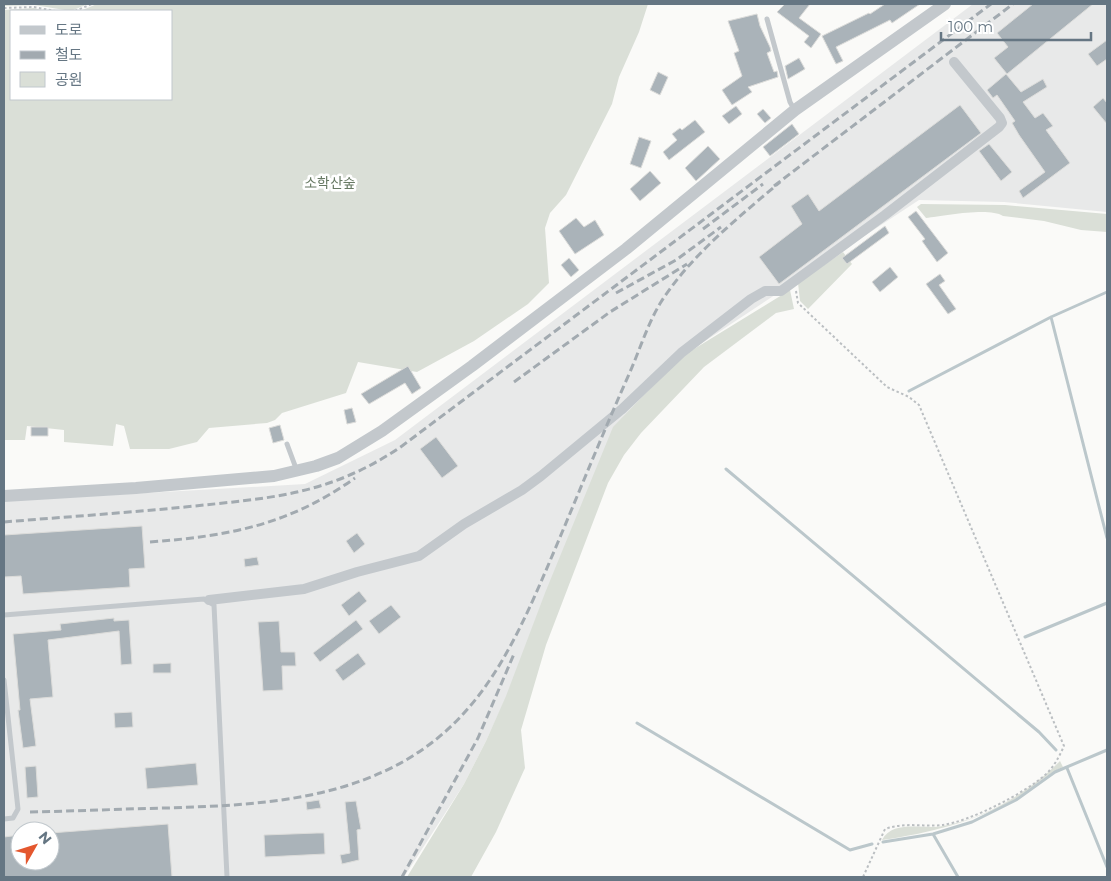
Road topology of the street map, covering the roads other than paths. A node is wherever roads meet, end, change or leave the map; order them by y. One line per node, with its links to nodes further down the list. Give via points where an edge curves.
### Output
1 (945, 4): 4 (street)
2 (767, 19): 4 (lane)
3 (954, 62): 8 (street, via 1000,118 1002,123 999,127 794,281 781,290 765,291 751,299 681,352 621,410 522,490 464,524 419,556 304,589)
4 (795, 110): 6 (street, via 626,249 437,392 354,449 338,458)
5 (287, 444): 6 (lane)
6 (297, 471): 7 (street, via 215,482)
7 (4, 496)
8 (209, 600): 9 (lane); 12 (lane, via 215,612)
9 (4, 615)
10 (4, 680): 11 (lane, via 18,809 13,818)
11 (4, 818)
12 (226, 877)

